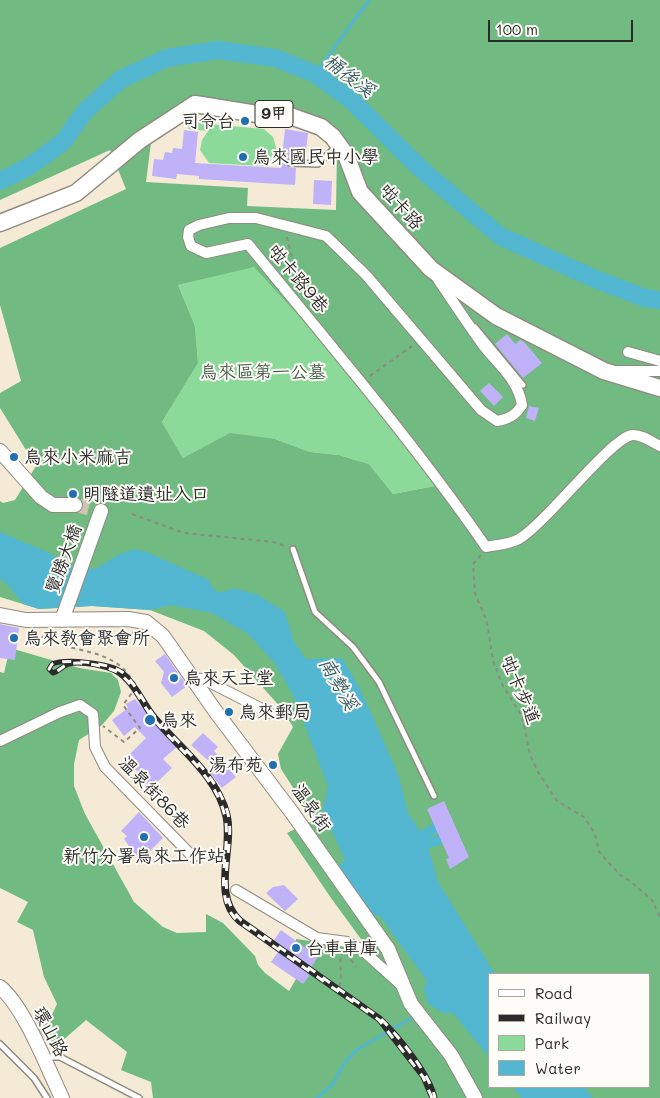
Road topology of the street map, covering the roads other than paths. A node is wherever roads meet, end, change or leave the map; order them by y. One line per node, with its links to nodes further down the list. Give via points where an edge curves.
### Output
1 (339, 145): 2 (lane, via 318,164); 3 (main road, 啦卡路 / 9甲, via 321,127 282,113 257,114 195,104 140,140 76,193); 4 (main road, 啦卡路 / 9甲, via 360,192)
2 (290, 163)
3 (0, 223)
4 (431, 269): 5 (street, 啦卡路9巷); 8 (main road, 啦卡路 / 9甲, via 496,316)
5 (462, 315): 10 (lane, via 484,336); 12 (street, 啦卡路9巷, via 520,392 522,405 506,420 497,421 481,410 366,275 326,236 256,218 229,218 190,230 191,246 206,253 248,244 363,384 486,547 518,540 630,435)
6 (628, 352): 7 (street)
7 (660, 361)
8 (604, 371): 9 (street); 11 (main road, 啦卡路 / 9甲)
9 (660, 371)
10 (523, 385)
11 (660, 388)
12 (660, 446)
13 (0, 451): 14 (street, via 41,497 52,504)
14 (75, 505)
15 (102, 511): 18 (street, 覽勝大橋)
16 (294, 549): 22 (lane, via 315,612 352,647 379,682)
17 (0, 615): 18 (street, 溫泉街, via 26,620)
18 (62, 620): 19 (street, 溫泉街, via 128,619 146,622 163,636)
19 (191, 678): 20 (street, via 203,679); 25 (street, 溫泉街, via 293,814 388,949)
20 (270, 713)
21 (0, 741): 23 (street, 溫泉街86巷, via 80,705 93,714 95,747 105,767)
22 (434, 796)
23 (193, 857)
24 (236, 890): 25 (street, via 318,938 347,942 361,949)
25 (403, 986): 32 (street, 溫泉街, via 411,1004 450,1055)
26 (0, 987): 28 (street, 環山路, via 8,994)
27 (0, 1044): 29 (lane, via 34,1078)
28 (42, 1057): 30 (street, 環山路); 31 (lane, via 60,1057)
29 (47, 1098)
30 (62, 1098)
31 (139, 1098)
32 (475, 1098)

